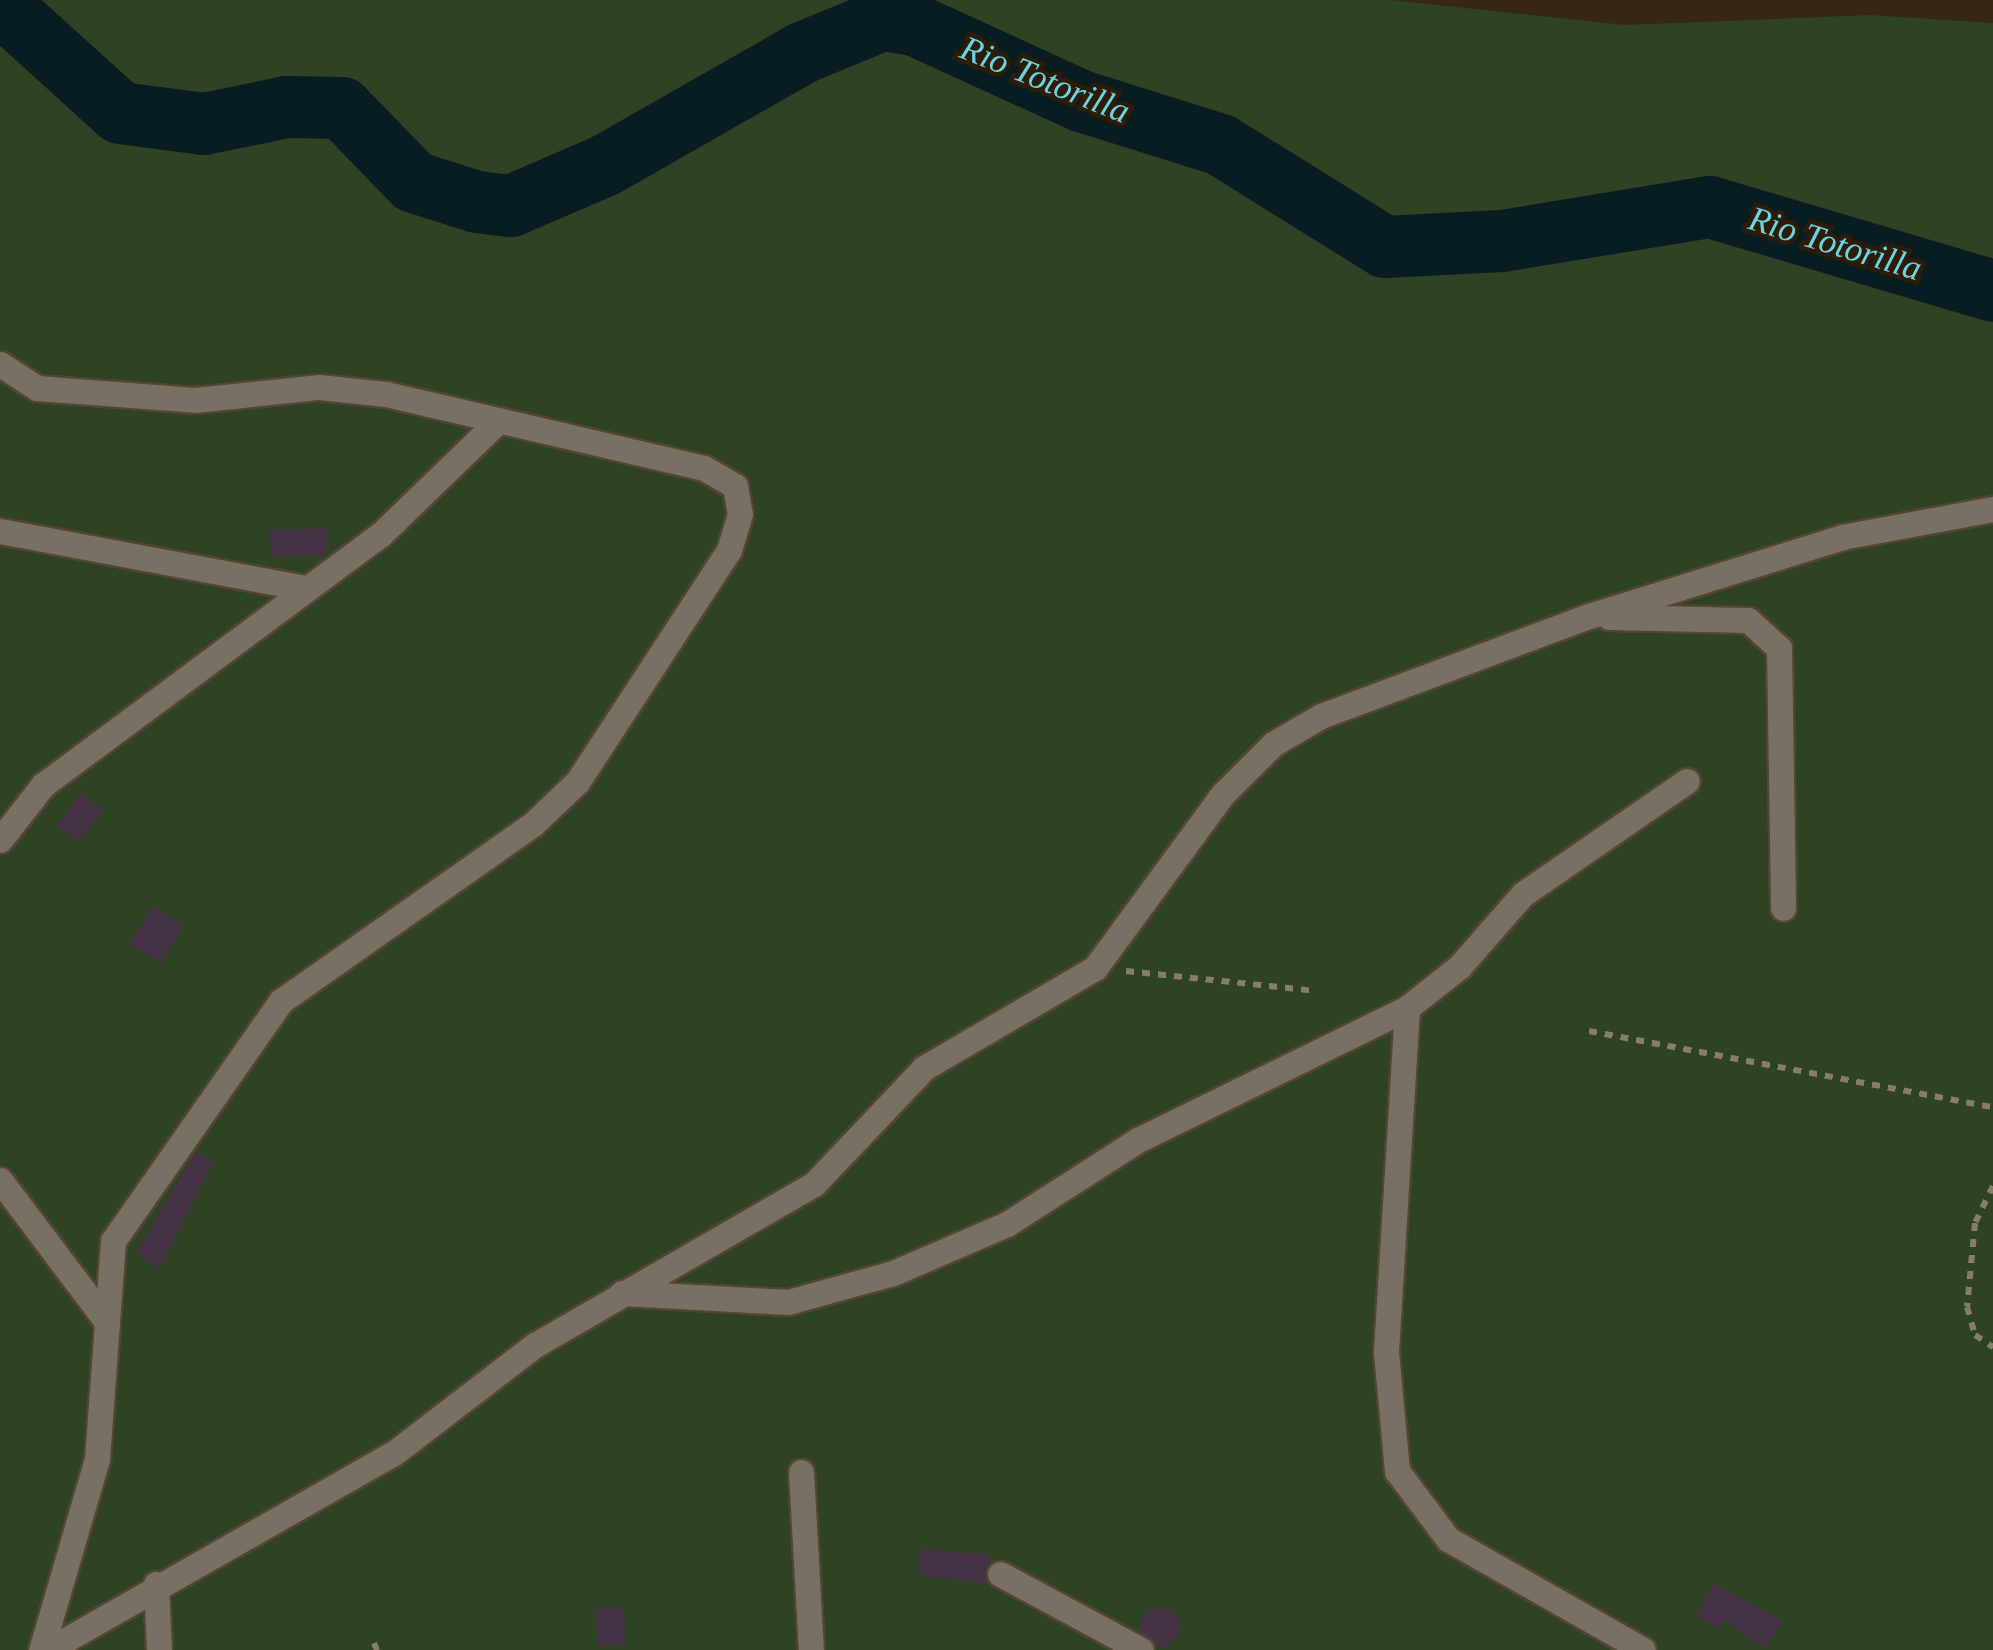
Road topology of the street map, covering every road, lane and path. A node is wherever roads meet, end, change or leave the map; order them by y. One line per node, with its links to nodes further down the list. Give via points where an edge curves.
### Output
1 (0, 364): 2 (street, via 36,388 195,400 319,387)
2 (499, 420): 5 (street, via 380,535); 18 (street, via 704,468 734,486 740,514 729,550 577,782 533,824 281,1001 113,1242)
3 (1993, 510): 6 (street, via 1842,538)
4 (0, 531): 5 (street)
5 (304, 588): 8 (street, via 44,785)
6 (1589, 616): 9 (street, via 1748,620 1767,630 1779,648); 10 (street, via 1359,699 1273,744 1224,794)
7 (1687, 781): 12 (street, via 1523,894 1459,967)
8 (0, 840)
9 (1784, 908)
10 (1095, 968): 11 (path); 17 (street, via 924,1068 814,1184)
11 (1315, 991)
12 (1407, 1008): 17 (street, via 1138,1140 1007,1224 893,1273 746,1306); 27 (street, via 1386,1352 1397,1471 1448,1539)
13 (1589, 1031): 14 (path)
14 (1993, 1107)
15 (0, 1180): 18 (street)
16 (1993, 1186): 19 (path, via 1975,1223 1967,1307 1975,1336)
17 (622, 1294): 22 (street, via 535,1345 394,1454)
18 (104, 1318): 23 (street, via 97,1459)
19 (1993, 1347)
20 (801, 1472): 25 (street)
21 (1000, 1574): 26 (street)
22 (156, 1584): 23 (street); 24 (street)
23 (45, 1650)
24 (159, 1650)
25 (811, 1650)
26 (1141, 1650)
27 (1643, 1650)

